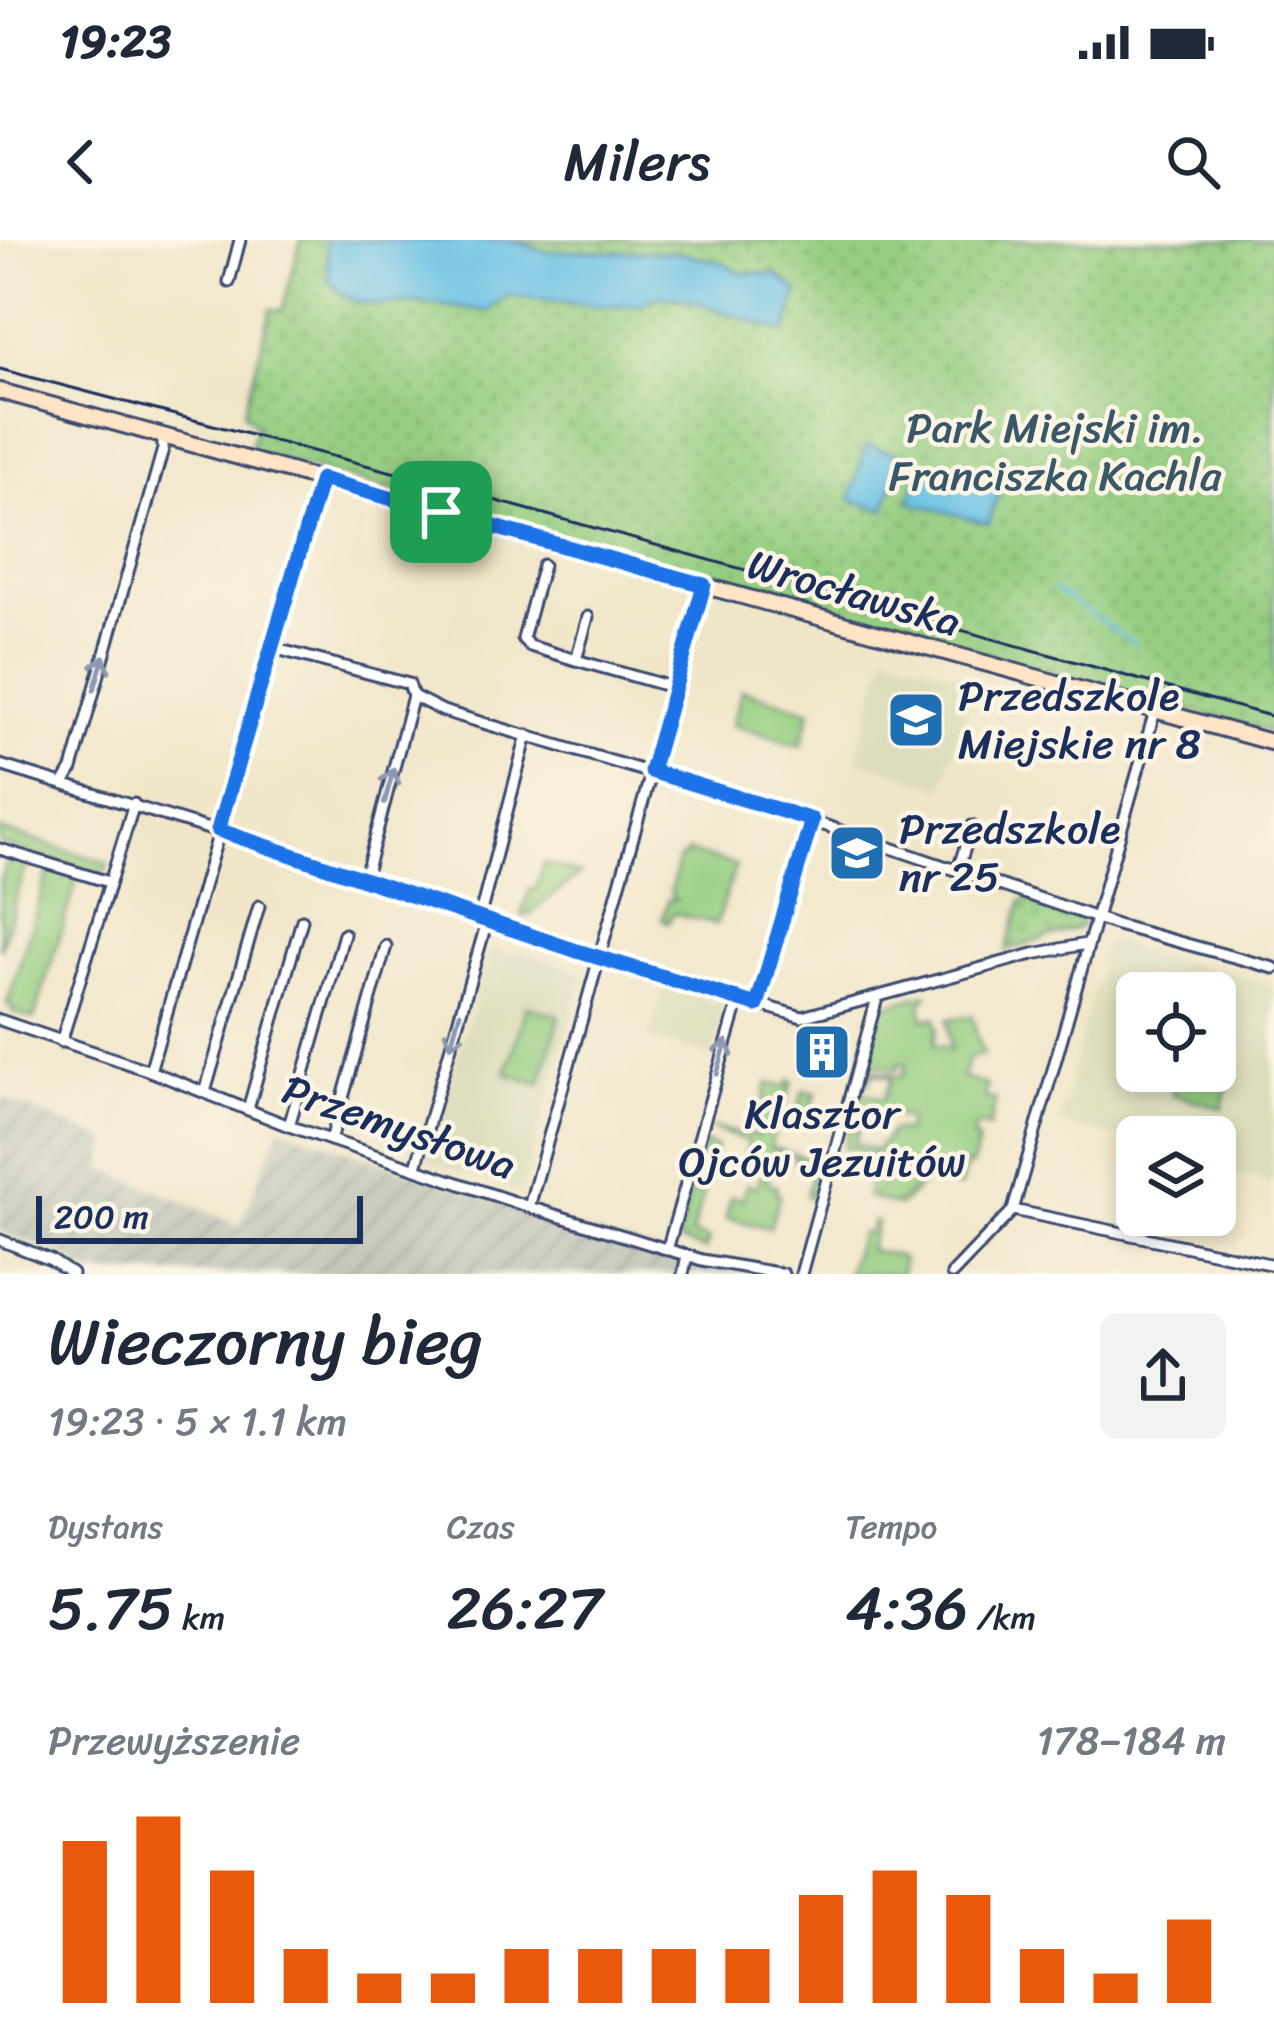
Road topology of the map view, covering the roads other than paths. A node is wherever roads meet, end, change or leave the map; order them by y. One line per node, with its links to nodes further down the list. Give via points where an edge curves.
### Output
1 (240, 240): 2 (street)
2 (230, 282)
3 (0, 391): 4 (main road, Wrocławska)
4 (163, 436): 5 (main road, Wrocławska); 18 (street, one-way to 4)
5 (321, 479): 7 (main road, Wrocławska); 9 (street)
6 (543, 565): 10 (street, via 523,639)
7 (704, 585): 11 (street); 13 (main road, Wrocławska)
8 (588, 617): 10 (street)
9 (273, 648): 12 (street, via 409,684); 22 (street)
10 (576, 660): 11 (street)
11 (675, 688): 17 (street)
12 (413, 696): 14 (street); 25 (street, one-way to 12)
13 (1156, 711): 15 (main road, Wrocławska); 28 (street)
14 (527, 734): 17 (street); 29 (street)
15 (1274, 743)
16 (0, 765): 18 (street)
17 (651, 771): 20 (street); 34 (street)
18 (63, 784): 19 (street)
19 (134, 804): 22 (street); 26 (street)
20 (812, 820): 24 (street); 38 (street)
21 (972, 826): 24 (street)
22 (218, 830): 25 (street); 41 (street)
23 (0, 849): 26 (street)
24 (958, 869): 28 (street)
25 (365, 877): 29 (street)
26 (109, 882): 40 (street)
27 (259, 906): 42 (street)
28 (1099, 915): 32 (street); 35 (street)
29 (484, 917): 34 (street); 46 (street, one-way to 46)
30 (302, 920): 43 (street)
31 (344, 934): 44 (street)
32 (1086, 944): 36 (street); 48 (street)
33 (386, 946): 45 (street)
34 (598, 957): 37 (street); 47 (street)
35 (1274, 968)
36 (878, 998): 38 (street, via 802,1017); 56 (street)
37 (739, 1000): 38 (street); 50 (street, one-way to 37)
38 (757, 1005)
39 (0, 1020): 40 (street, Przemysłowa)
40 (61, 1042): 41 (street, Przemysłowa)
41 (150, 1071): 42 (street, Przemysłowa)
42 (205, 1092): 43 (street, Przemysłowa)
43 (248, 1109): 44 (street, Przemysłowa)
44 (289, 1126): 45 (street, Przemysłowa)
45 (331, 1140): 46 (street, Przemysłowa)
46 (416, 1167): 47 (street, Przemysłowa)
47 (529, 1207): 50 (street, Przemysłowa)
48 (1012, 1210): 52 (street); 57 (street)
49 (0, 1240): 53 (street)
50 (667, 1250): 51 (street, Przemysłowa)
51 (687, 1256): 54 (street); 55 (street, Przemysłowa)
52 (1274, 1265)
53 (71, 1274)
54 (683, 1274)
55 (783, 1274)
56 (801, 1274)
57 (952, 1274)

